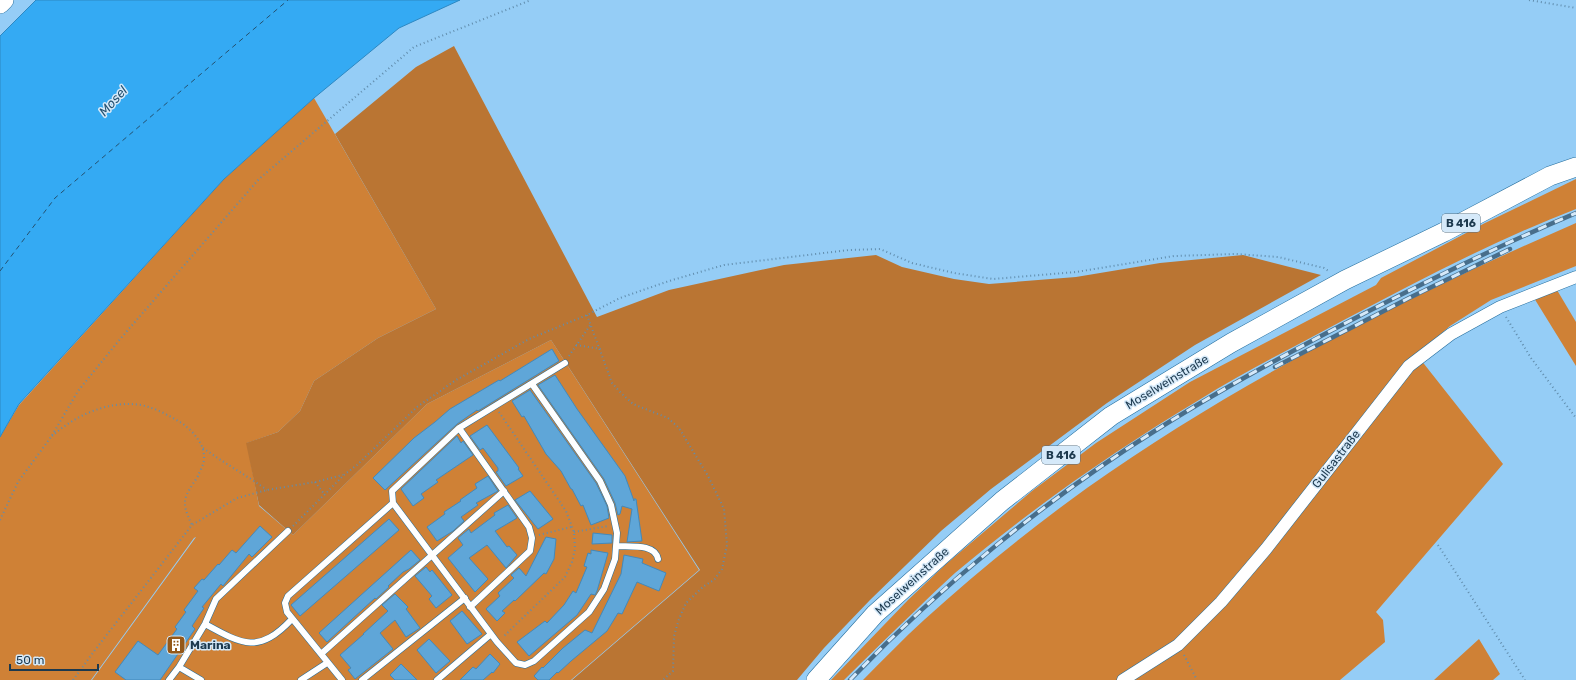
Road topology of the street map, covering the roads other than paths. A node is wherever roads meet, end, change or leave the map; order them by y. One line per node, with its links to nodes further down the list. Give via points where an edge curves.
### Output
1 (4, 0): 2 (main road)
2 (0, 4)
3 (1576, 167): 28 (main road, Moselweinstraße / B 416, via 1550,176 1345,280 1231,343 1111,416 1002,501 881,609)
4 (1576, 277): 29 (street, Gulisastraße, via 1500,307 1450,334 1409,366 1221,602 1178,645)
5 (565, 363): 6 (lane)
6 (532, 384): 7 (lane); 11 (lane, via 600,481 612,505 617,533)
7 (459, 428): 8 (lane); 9 (lane, via 392,491)
8 (504, 491): 12 (lane); 15 (lane, via 529,527 532,538 530,551)
9 (393, 503): 12 (lane); 16 (lane, via 288,596 285,604)
10 (288, 531): 17 (lane, via 216,599)
11 (616, 546): 13 (lane, via 648,548 657,554); 18 (lane, via 615,559 604,589 589,612 534,661 525,665 516,663)
12 (432, 555): 14 (lane); 19 (lane)
13 (658, 560)
14 (465, 598): 15 (lane); 26 (lane)
15 (470, 606): 18 (lane)
16 (292, 619): 17 (lane, via 267,640 255,643 229,637); 19 (lane)
17 (205, 624): 21 (lane)
18 (491, 634): 27 (lane)
19 (321, 654): 20 (lane)
20 (327, 662): 24 (lane); 25 (lane)
21 (179, 667): 22 (lane); 23 (lane)
22 (169, 680)
23 (201, 680)
24 (301, 680)
25 (342, 680)
26 (362, 680)
27 (437, 680)
28 (816, 680)
29 (1123, 680)

